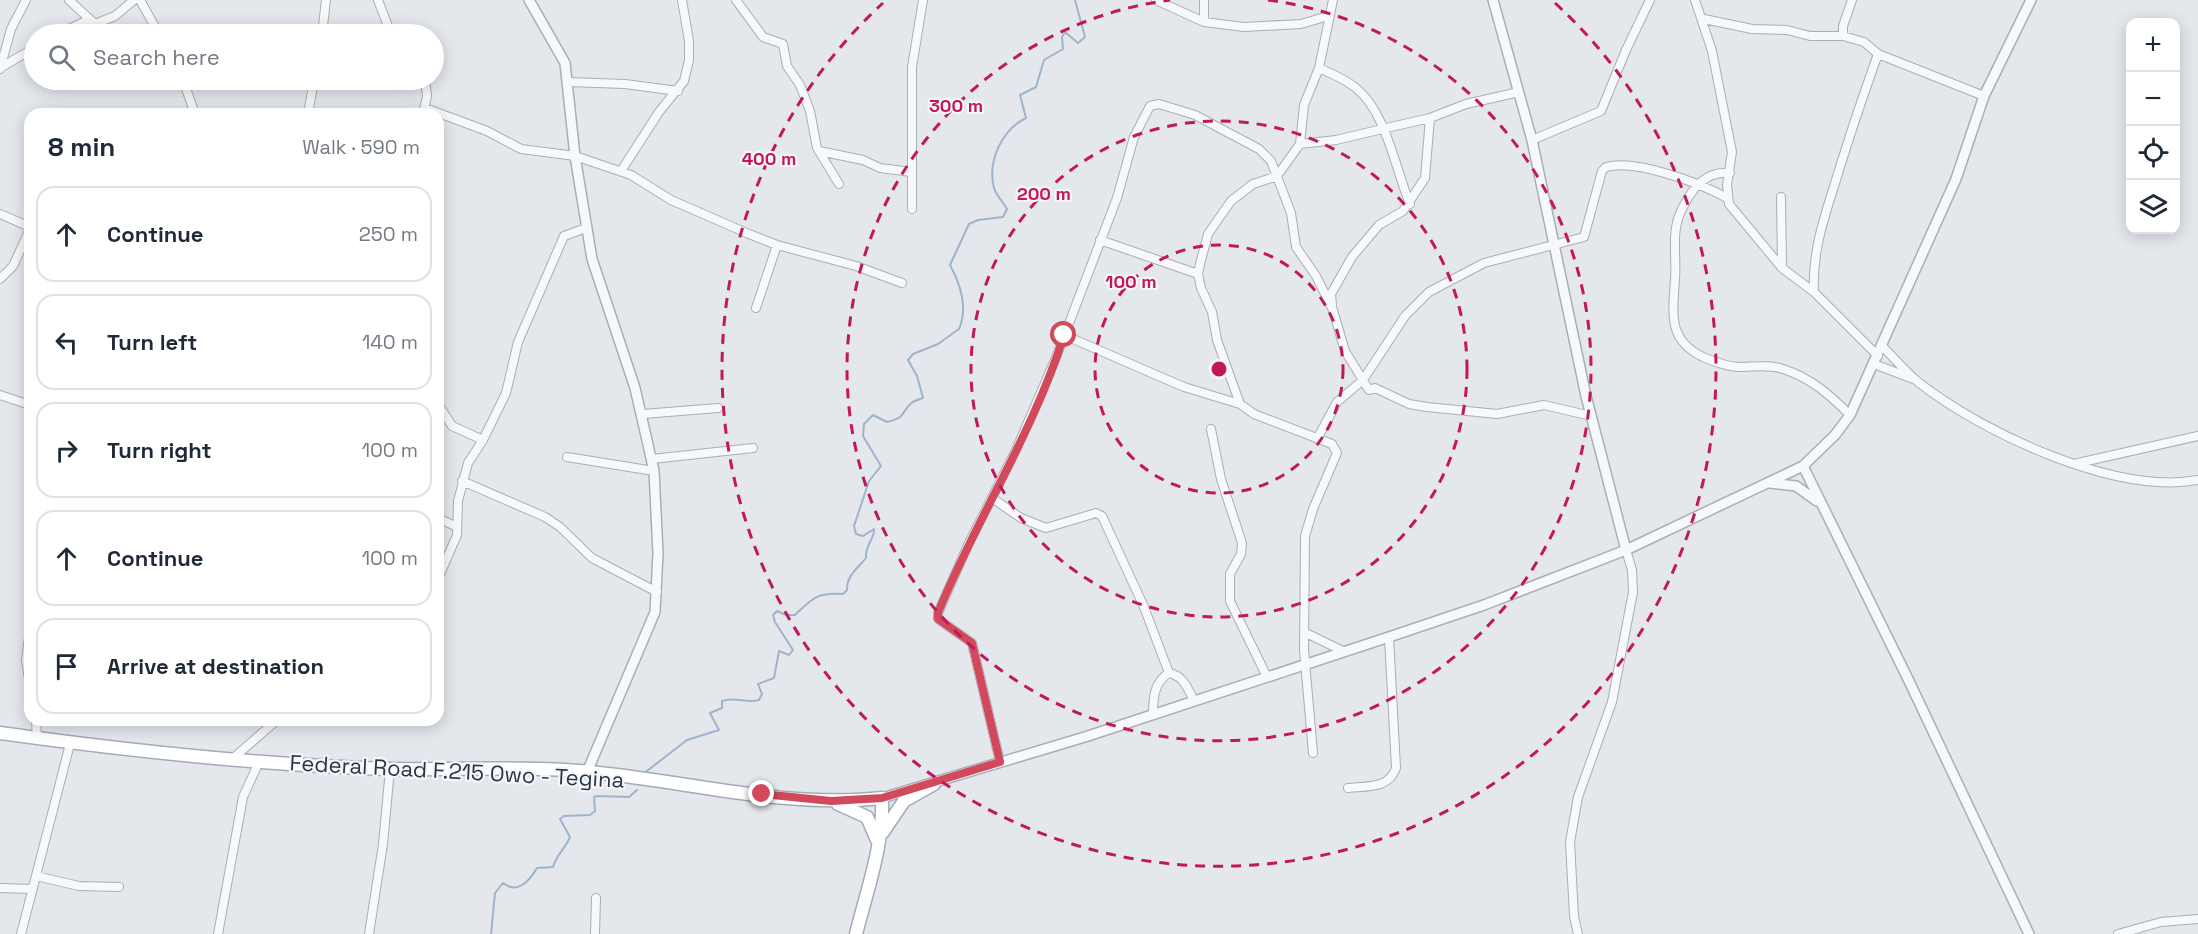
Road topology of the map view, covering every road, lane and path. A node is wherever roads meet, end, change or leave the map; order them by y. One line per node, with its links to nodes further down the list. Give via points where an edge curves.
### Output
1 (26, 0): 31 (street, via 8,38)
2 (69, 0): 21 (street)
3 (134, 0): 21 (street, via 105,21 95,24)
4 (140, 0): 24 (street)
5 (326, 0): 25 (street)
6 (378, 0): 26 (street)
7 (529, 0): 32 (street, via 560,50)
8 (682, 0): 36 (street, via 689,60)
9 (736, 0): 47 (street, via 763,37 783,44 787,66 810,111)
10 (923, 0): 50 (street, via 912,67)
11 (1156, 0): 22 (street)
12 (1204, 0): 22 (street)
13 (1333, 0): 19 (street)
14 (1493, 0): 37 (street)
15 (1650, 0): 45 (street, via 1601,111)
16 (1695, 0): 20 (street)
17 (1852, 0): 27 (street)
18 (2031, 0): 38 (street)
19 (1328, 16): 22 (street, via 1293,25 1244,27); 30 (street)
20 (1704, 19): 27 (street, via 1752,30); 51 (street, via 1732,152)
21 (88, 20): 23 (street)
22 (1204, 22)
23 (79, 24)
24 (153, 24)
25 (323, 24)
26 (387, 24)
27 (1843, 36): 29 (street, via 1864,42)
28 (24, 54): 31 (street)
29 (1878, 54): 38 (street); 70 (street, via 1821,226 1814,260)
30 (1319, 68): 44 (street, via 1360,92); 46 (street, via 1304,105)
31 (0, 69)
32 (568, 82): 36 (street); 48 (street)
33 (187, 90): 39 (street)
34 (312, 90): 40 (street)
35 (425, 90): 41 (street)
36 (678, 91): 49 (street, via 659,112)
37 (1519, 92): 43 (street, via 1466,104); 45 (street)
38 (1984, 96): 74 (street, via 1956,179)
39 (193, 108)
40 (309, 108)
41 (424, 108)
42 (444, 117): 48 (street, via 487,131 521,149)
43 (1430, 118): 44 (street); 57 (street, via 1425,178)
44 (1384, 127): 46 (street, via 1336,140); 57 (street)
45 (1532, 140): 65 (street)
46 (1299, 144): 52 (street)
47 (819, 151): 50 (street); 53 (street)
48 (575, 156): 49 (street); 61 (street)
49 (621, 171): 64 (street, via 671,200)
50 (910, 172): 58 (street)
51 (1730, 173): 54 (street, via 1711,174); 56 (street)
52 (1277, 176): 62 (street, via 1265,153 1236,136 1195,115 1159,104 1150,106 1134,137); 67 (street, via 1238,194 1222,211 1208,234); 72 (street, via 1291,213 1296,247)
53 (839, 183)
54 (1700, 183): 56 (street); 65 (street, via 1629,167 1606,167 1586,235); 83 (street, via 1688,197 1674,228 1673,315 1675,330 1684,345 1722,365 1782,368 1799,375 1828,393)
55 (1781, 196): 66 (street)
56 (1727, 198): 66 (street)
57 (1410, 204): 72 (street, via 1379,225 1352,257 1331,294)
58 (912, 209)
59 (0, 214): 60 (street)
60 (24, 225)
61 (585, 228): 82 (street, via 600,290); 88 (street, via 564,236 518,342 506,393)
62 (1100, 240): 67 (street); 73 (street)
63 (24, 241): 68 (street, via 13,266)
64 (777, 245): 69 (street); 71 (street)
65 (1556, 247): 75 (street, via 1484,263 1429,292 1405,316); 84 (street)
66 (1782, 268): 70 (street)
67 (1198, 274): 79 (street)
68 (0, 279)
69 (902, 283)
70 (1814, 292): 74 (street)
71 (756, 308)
72 (1333, 310): 75 (street, via 1345,351)
73 (1064, 335): 79 (street, via 1184,387); 98 (street)
74 (1878, 355): 76 (street); 76 (street, via 1903,377); 83 (street)
75 (1363, 380): 84 (street, via 1369,390 1375,388 1408,404 1497,414 1544,405); 87 (street, via 1337,402)
76 (1916, 380): 92 (street, via 1969,417)
77 (0, 394): 78 (street)
78 (24, 403)
79 (1240, 404): 87 (street, via 1254,414)
80 (718, 408): 82 (street)
81 (444, 413): 88 (street, via 452,426)
82 (643, 414): 91 (street)
83 (1850, 415): 93 (street)
84 (1591, 416): 102 (street)
85 (1211, 429): 110 (street, via 1221,479 1242,543 1241,554 1230,574 1230,601)
86 (2198, 436): 92 (street)
87 (1317, 439): 105 (street, via 1332,444 1337,453 1307,523)
88 (483, 440): 96 (street)
89 (753, 448): 91 (street)
90 (567, 457): 94 (street)
91 (652, 459): 94 (street)
92 (2077, 464): 95 (street, via 2137,482)
93 (1803, 465): 97 (street); 99 (street)
94 (654, 471): 104 (street)
95 (2198, 480)
96 (462, 481): 101 (street); 104 (street, via 545,517 592,558)
97 (1765, 483): 99 (street, via 1796,486); 102 (street)
98 (992, 498): 109 (street, via 1021,518 1046,528 1096,513 1102,516); 121 (street, via 938,619 972,643)
99 (1821, 504): 141 (street)
100 (444, 521): 101 (street)
101 (457, 527): 103 (street, via 455,543)
102 (1626, 550): 106 (street); 140 (street, via 1633,592 1612,702 1578,797 1571,835 1570,870)
103 (444, 566)
104 (657, 592): 123 (street, via 650,627)
105 (1304, 632): 107 (street); 108 (street)
106 (1389, 637): 107 (street); 125 (street, via 1396,768 1384,784)
107 (1343, 651): 108 (street)
108 (1305, 663): 110 (street); 118 (street)
109 (1169, 673): 111 (street, via 1178,675); 112 (street, via 1155,690)
110 (1267, 677): 111 (street)
111 (1194, 701): 112 (street)
112 (1153, 715): 121 (street)
113 (37, 726): 116 (street)
114 (270, 726): 119 (street)
115 (0, 733): 116 (main road, Federal Road F.215 Owo - Tegina)
116 (38, 739): 117 (main road, Federal Road F.215 Owo - Tegina)
117 (70, 744): 119 (main road, Federal Road F.215 Owo - Tegina); 129 (street)
118 (1313, 753)
119 (231, 760): 120 (main road, Federal Road F.215 Owo - Tegina)
120 (259, 762): 122 (main road, Federal Road F.215 Owo - Tegina); 136 (street, via 243,796)
121 (1000, 762): 124 (street)
122 (390, 769): 123 (main road, Federal Road F.215 Owo - Tegina); 137 (street)
123 (587, 772): 127 (main road, Federal Road F.215 Owo - Tegina)
124 (934, 784): 126 (street); 128 (main road, via 904,801)
125 (1348, 788)
126 (882, 798): 127 (main road, Federal Road F.215 Owo - Tegina); 128 (main road)
127 (831, 801): 128 (main road, via 867,817)
128 (878, 843): 139 (main road)
129 (36, 876): 130 (street, via 80,886); 132 (street)
130 (119, 887)
131 (0, 888): 132 (street)
132 (32, 890): 135 (street)
133 (596, 898): 138 (street)
134 (2198, 919): 142 (street, via 2161,922)
135 (21, 934)
136 (218, 934)
137 (369, 934)
138 (595, 934)
139 (856, 934)
140 (1578, 934)
141 (2029, 934)
142 (2118, 934)

